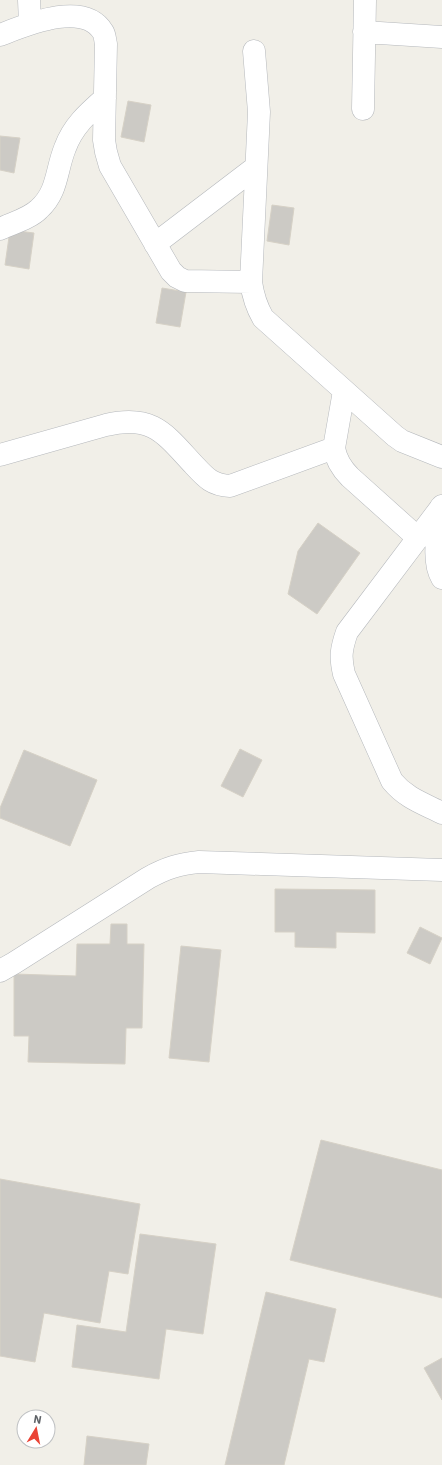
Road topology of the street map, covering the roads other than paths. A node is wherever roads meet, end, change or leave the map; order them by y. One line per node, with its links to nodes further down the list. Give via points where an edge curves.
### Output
1 (30, 0): 3 (street)
2 (365, 0): 4 (street)
3 (30, 23): 5 (street); 8 (street, via 64,14 82,15 94,22 103,32 106,44)
4 (364, 32): 6 (street); 9 (street)
5 (0, 35)
6 (442, 37)
7 (254, 51): 10 (street, via 259,101)
8 (105, 98): 11 (street, via 81,119 72,133 64,148 52,193 38,210); 12 (street, via 104,140 110,166)
9 (363, 109)
10 (256, 168): 12 (street); 13 (street)
11 (0, 229)
12 (155, 244): 13 (street, via 171,271 185,281)
13 (251, 282): 14 (street, via 253,296 263,318)
14 (344, 391): 15 (street); 17 (street, via 402,441)
15 (334, 448): 16 (street, via 230,486 219,485 205,478 165,434 152,426 138,422 122,421); 20 (street, via 335,457 341,468)
16 (0, 455)
17 (442, 457)
18 (442, 502): 19 (street)
19 (442, 506): 20 (street); 21 (street, via 436,558 438,572)
20 (418, 538): 22 (street, via 347,632 341,659 344,674 392,781 410,798)
21 (442, 578)
22 (442, 813)
23 (442, 870): 24 (street, via 199,862 182,864 148,878)
24 (0, 971)

